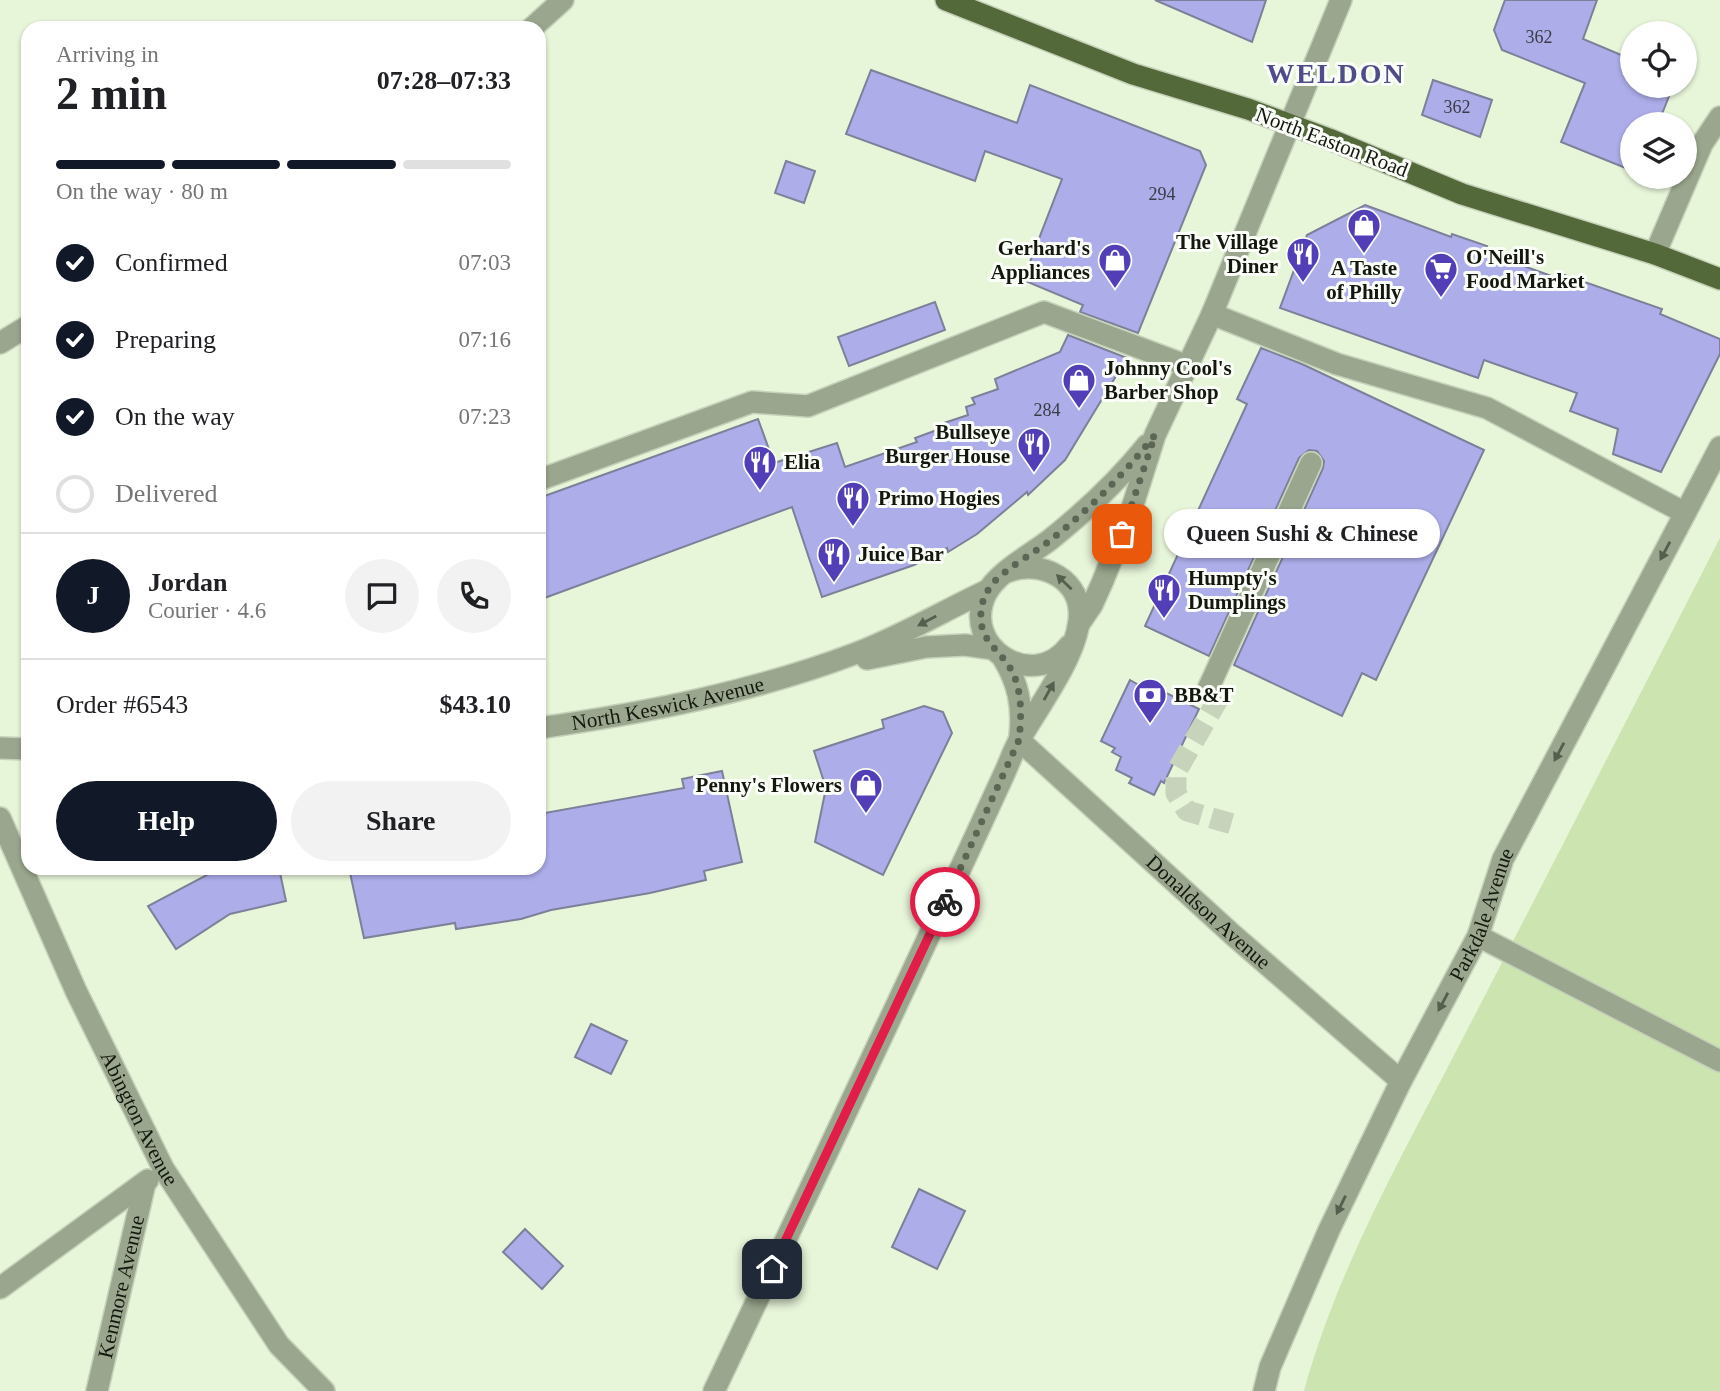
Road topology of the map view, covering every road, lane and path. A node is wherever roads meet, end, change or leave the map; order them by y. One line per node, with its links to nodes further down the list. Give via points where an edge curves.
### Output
1 (563, 0): 4 (street)
2 (946, 0): 6 (main road, North Easton Road, via 1133,74)
3 (1341, 0): 6 (street, North Keswick Avenue)
4 (540, 21)
5 (1720, 117): 7 (street, via 1702,144)
6 (1291, 125): 7 (main road, North Easton Road, via 1462,194); 9 (street, North Keswick Avenue)
7 (1655, 254): 8 (main road, North Easton Road)
8 (1720, 279)
9 (1212, 314): 12 (street, North Keswick Avenue); 17 (street, via 1337,364 1487,408)
10 (21, 330): 11 (street)
11 (0, 343)
12 (1188, 366): 13 (street, North Keswick Avenue); 16 (street, via 1044,312 808,406 752,402)
13 (1155, 435): 18 (street, North Keswick Avenue, via 1098,500); 19 (street, North Keswick Avenue, via 1102,583)
14 (1720, 447): 17 (street, Parkdale Avenue)
15 (1311, 464): 22 (street)
16 (546, 477)
17 (1685, 513): 30 (street, Parkdale Avenue, one-way to 30, via 1503,859)
18 (999, 579): 19 (street, one-way to 18, via 1079,607 1063,579 1032,567 1017,568); 20 (street, via 981,608 985,637); 21 (street, North Keswick Avenue, one-way to 21, via 901,634)
19 (1076, 631): 20 (street, North Keswick Avenue, via 1059,656 1042,664 1019,664); 24 (street, one-way to 19, via 1050,690)
20 (999, 654): 21 (street, North Keswick Avenue, via 965,645 926,647); 24 (street, via 1020,696)
21 (796, 673): 23 (street, North Keswick Avenue, via 735,691)
22 (1208, 689)
23 (546, 727)
24 (1019, 740): 32 (street, Donaldson Avenue); 38 (street)
25 (0, 748): 26 (street)
26 (21, 749)
27 (0, 818): 28 (street, Abington Avenue)
28 (21, 866)
29 (25, 875): 33 (street, Abington Avenue)
30 (1478, 936): 31 (street); 32 (street, Parkdale Avenue, one-way to 32)
31 (1720, 1060)
32 (1401, 1081): 39 (street, Parkdale Avenue, one-way to 39, via 1329,1230)
33 (163, 1168): 34 (street); 37 (street, Abington Avenue, via 279,1345)
34 (145, 1183): 35 (street); 36 (street, Kenmore Avenue)
35 (0, 1287)
36 (97, 1391)
37 (324, 1391)
38 (714, 1391)
39 (1264, 1391)

